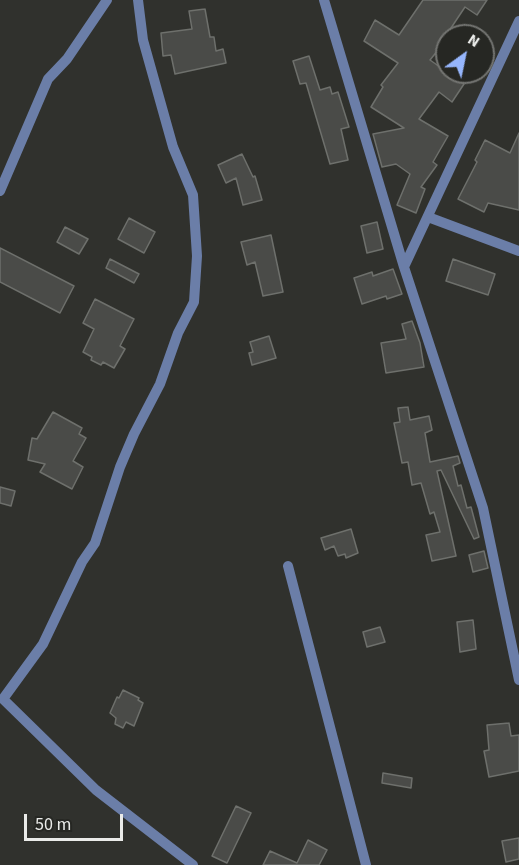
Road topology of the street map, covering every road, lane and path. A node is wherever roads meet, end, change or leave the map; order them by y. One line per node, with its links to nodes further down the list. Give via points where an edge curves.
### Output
1 (107, 0): 6 (street, via 67,59 48,79)
2 (138, 0): 12 (street, via 143,40 173,147 193,195 197,256 194,302 120,467 94,543 43,644)
3 (324, 0): 9 (street)
4 (519, 21): 5 (street)
5 (517, 34): 7 (street)
6 (0, 191)
7 (428, 217): 8 (street); 9 (street)
8 (519, 251)
9 (404, 267): 11 (street, via 483,508)
10 (288, 566): 14 (street)
11 (519, 680)
12 (2, 697): 13 (street, via 96,790)
13 (193, 865)
14 (366, 865)

